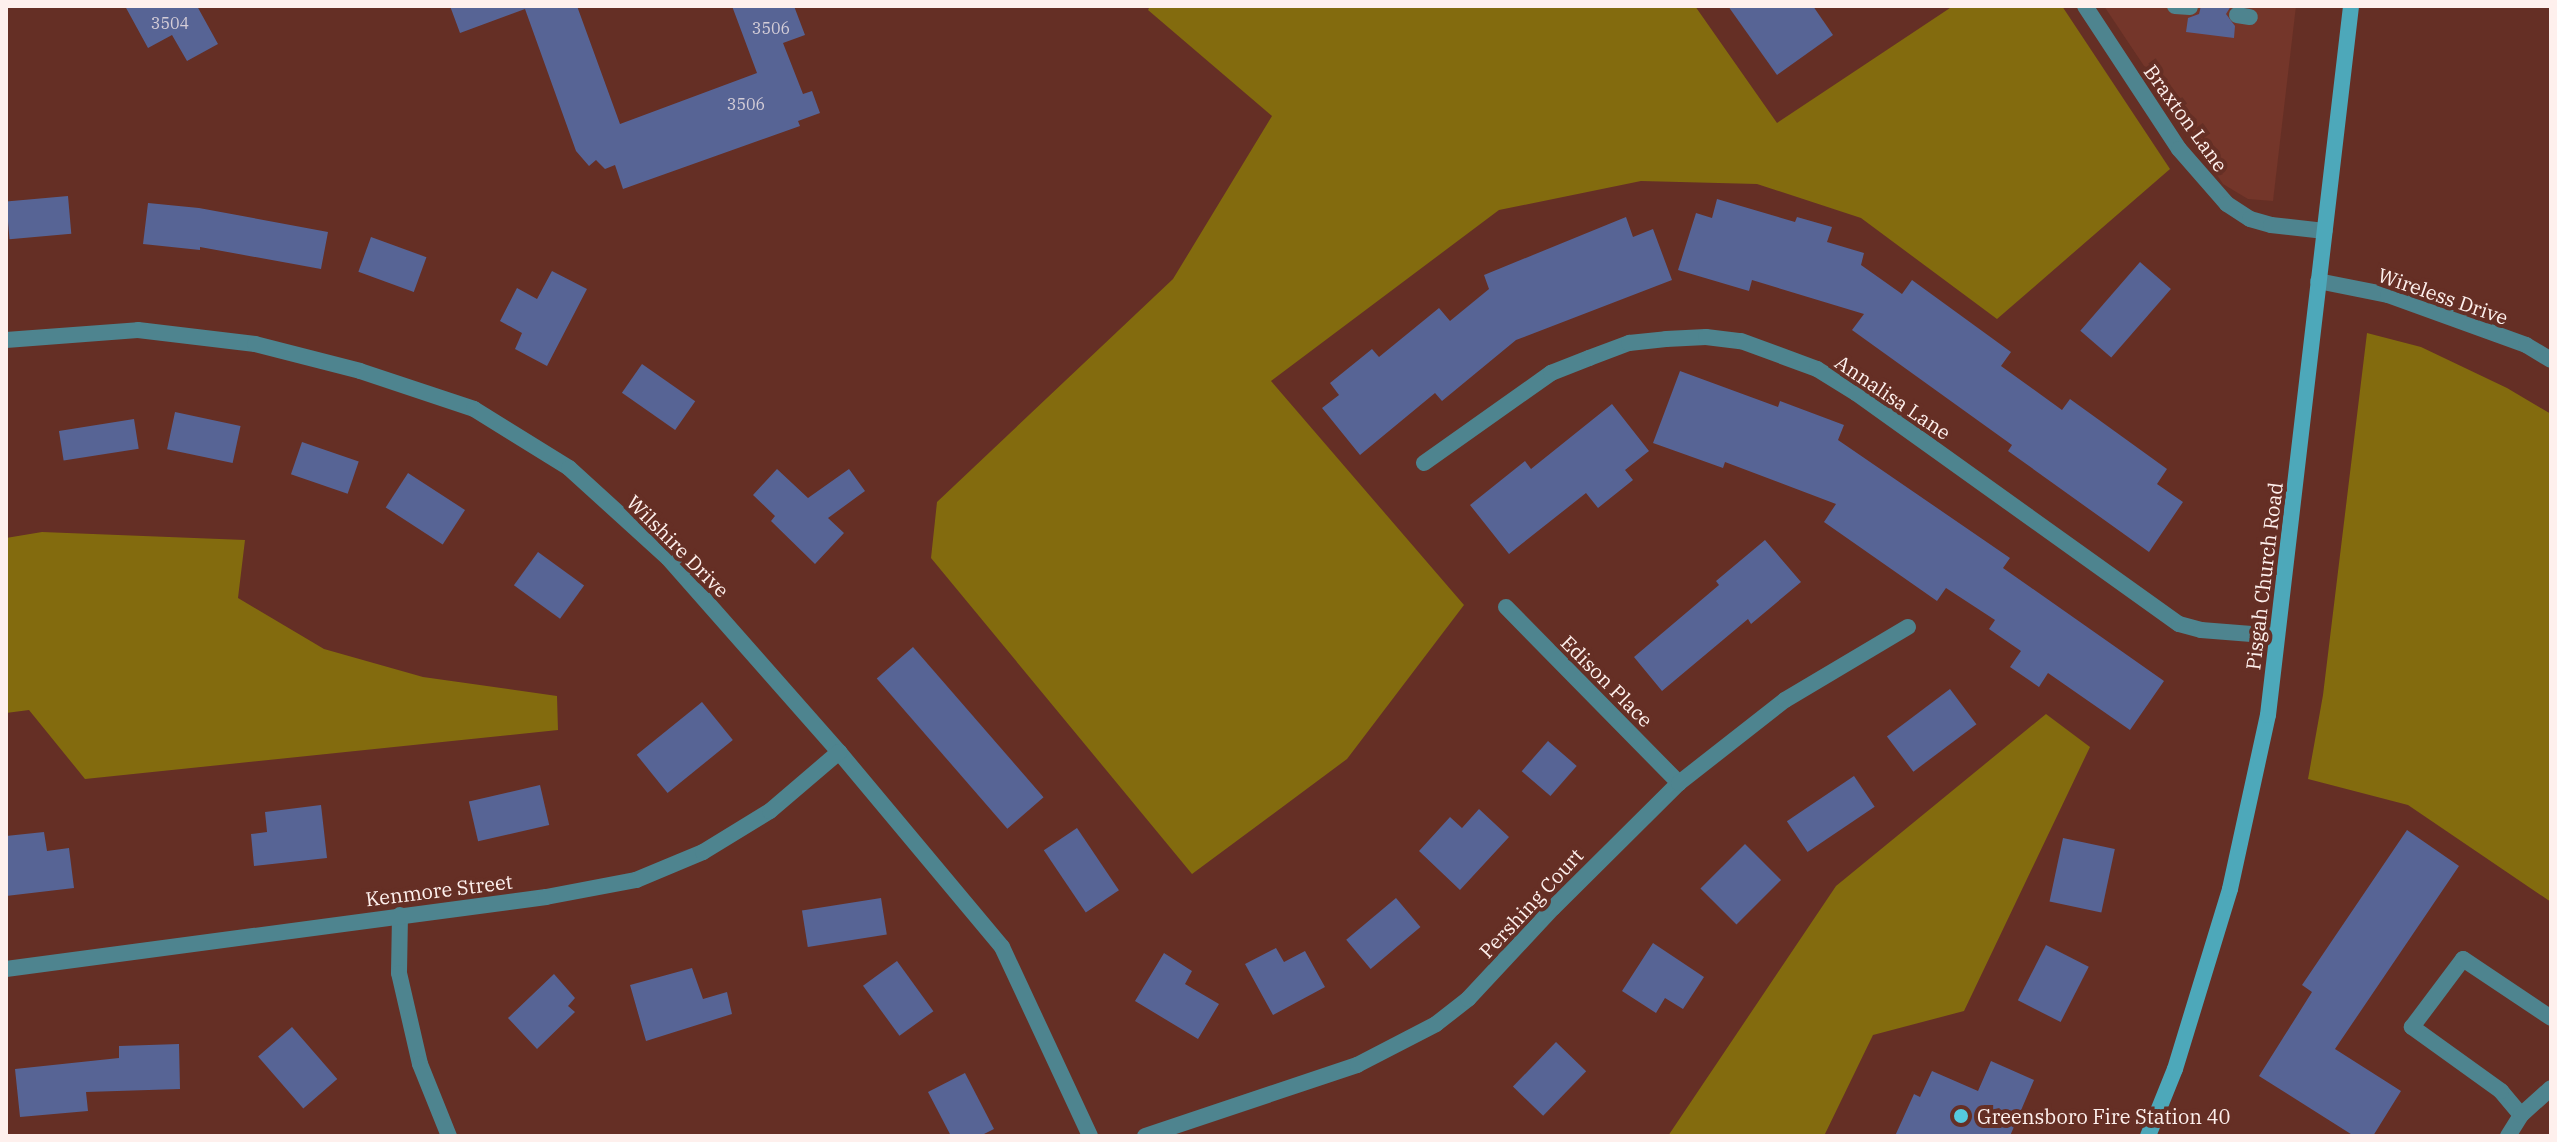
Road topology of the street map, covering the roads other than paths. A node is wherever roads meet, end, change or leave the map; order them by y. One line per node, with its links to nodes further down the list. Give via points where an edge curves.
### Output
1 (2085, 6): 3 (street, Braxton Lane, via 2179,149 2227,204 2271,225)
2 (2351, 6): 3 (main road, Pisgah Church Road)
3 (2325, 231): 4 (main road, Pisgah Church Road)
4 (2318, 281): 6 (street, Wireless Drive, via 2388,295 2526,345); 10 (main road, Pisgah Church Road)
5 (6, 340): 11 (street, Wilshire Drive, via 138,330 255,344 474,409 569,468 668,558)
6 (2551, 360)
7 (1424, 463): 10 (street, Annalisa Lane, via 1551,373 1589,358 1629,343 1706,337 1741,341 1817,369 1856,393 2179,624)
8 (1506, 607): 12 (street, Edison Place)
9 (1908, 627): 12 (street, Pershing Court, via 1785,700)
10 (2277, 636): 21 (main road, Pisgah Church Road, via 2268,715 2230,889 2175,1069)
11 (839, 752): 13 (street, Kenmore Street, via 770,811 703,852 636,880); 19 (street, Wilshire Drive, via 1002,947)
12 (1679, 783): 20 (street, Pershing Court, via 1479,988 1436,1024 1357,1065)
13 (400, 915): 14 (street, Kenmore Street); 18 (street, via 399,973 420,1064)
14 (6, 969)
15 (2551, 1018): 17 (street, via 2463,959 2412,1027 2501,1091)
16 (2551, 1088): 17 (street)
17 (2521, 1115): 22 (street)
18 (449, 1136)
19 (1090, 1136)
20 (1145, 1136)
21 (2148, 1136)
22 (2508, 1136)

